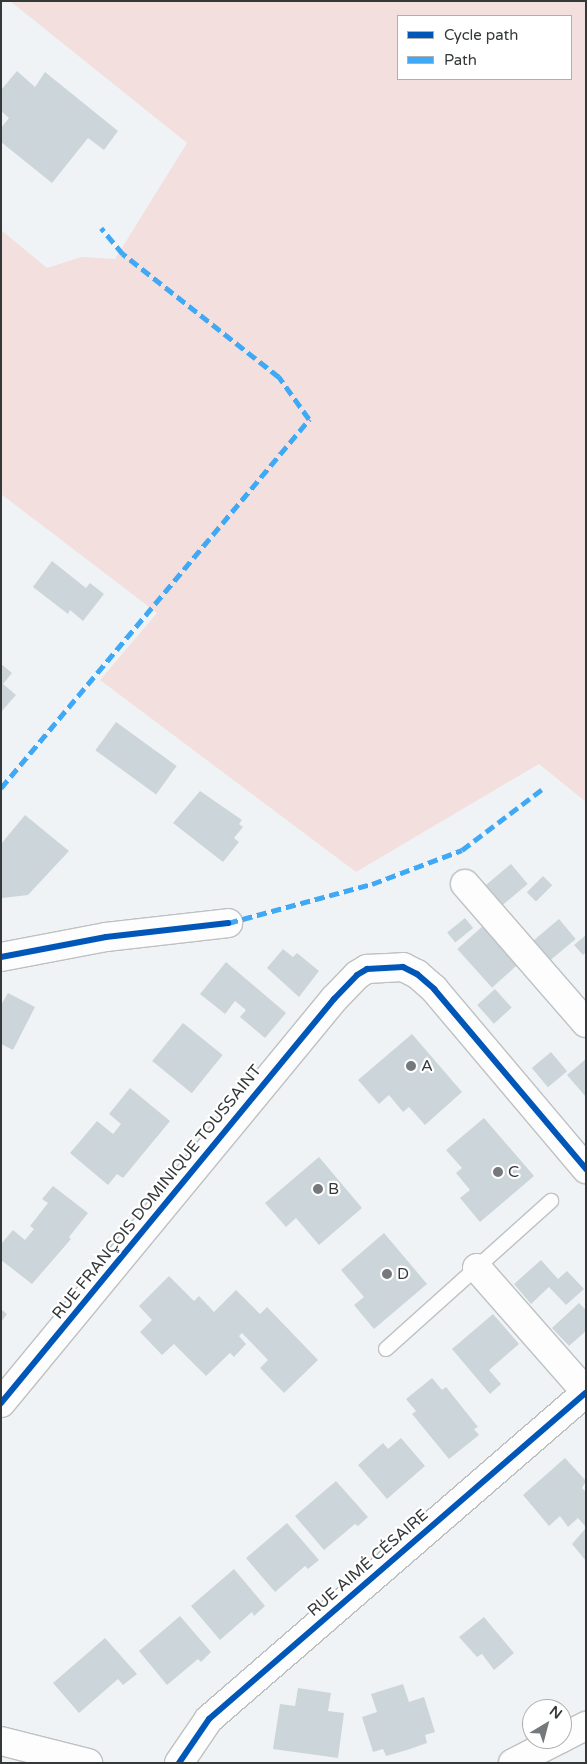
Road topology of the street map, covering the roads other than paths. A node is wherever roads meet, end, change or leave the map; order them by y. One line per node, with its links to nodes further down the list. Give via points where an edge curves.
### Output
1 (465, 884): 4 (street)
2 (228, 923): 3 (street, via 106,936)
3 (1, 957)
4 (586, 1023)
5 (586, 1169): 10 (street, RUE FRANÇOIS DOMINIQUE TOUSSAINT, via 438,993 417,974 402,967 368,969 357,975 334,999)
6 (551, 1201): 7 (lane)
7 (476, 1268): 8 (lane); 9 (street)
8 (386, 1349)
9 (586, 1392): 16 (street, RUE AIMÉ CÉSAIRE, via 209,1719)
10 (1, 1403)
11 (586, 1726): 12 (street)
12 (572, 1733)
13 (1, 1742): 15 (street)
14 (540, 1749): 17 (street)
15 (88, 1763)
16 (178, 1763)
17 (513, 1763)

